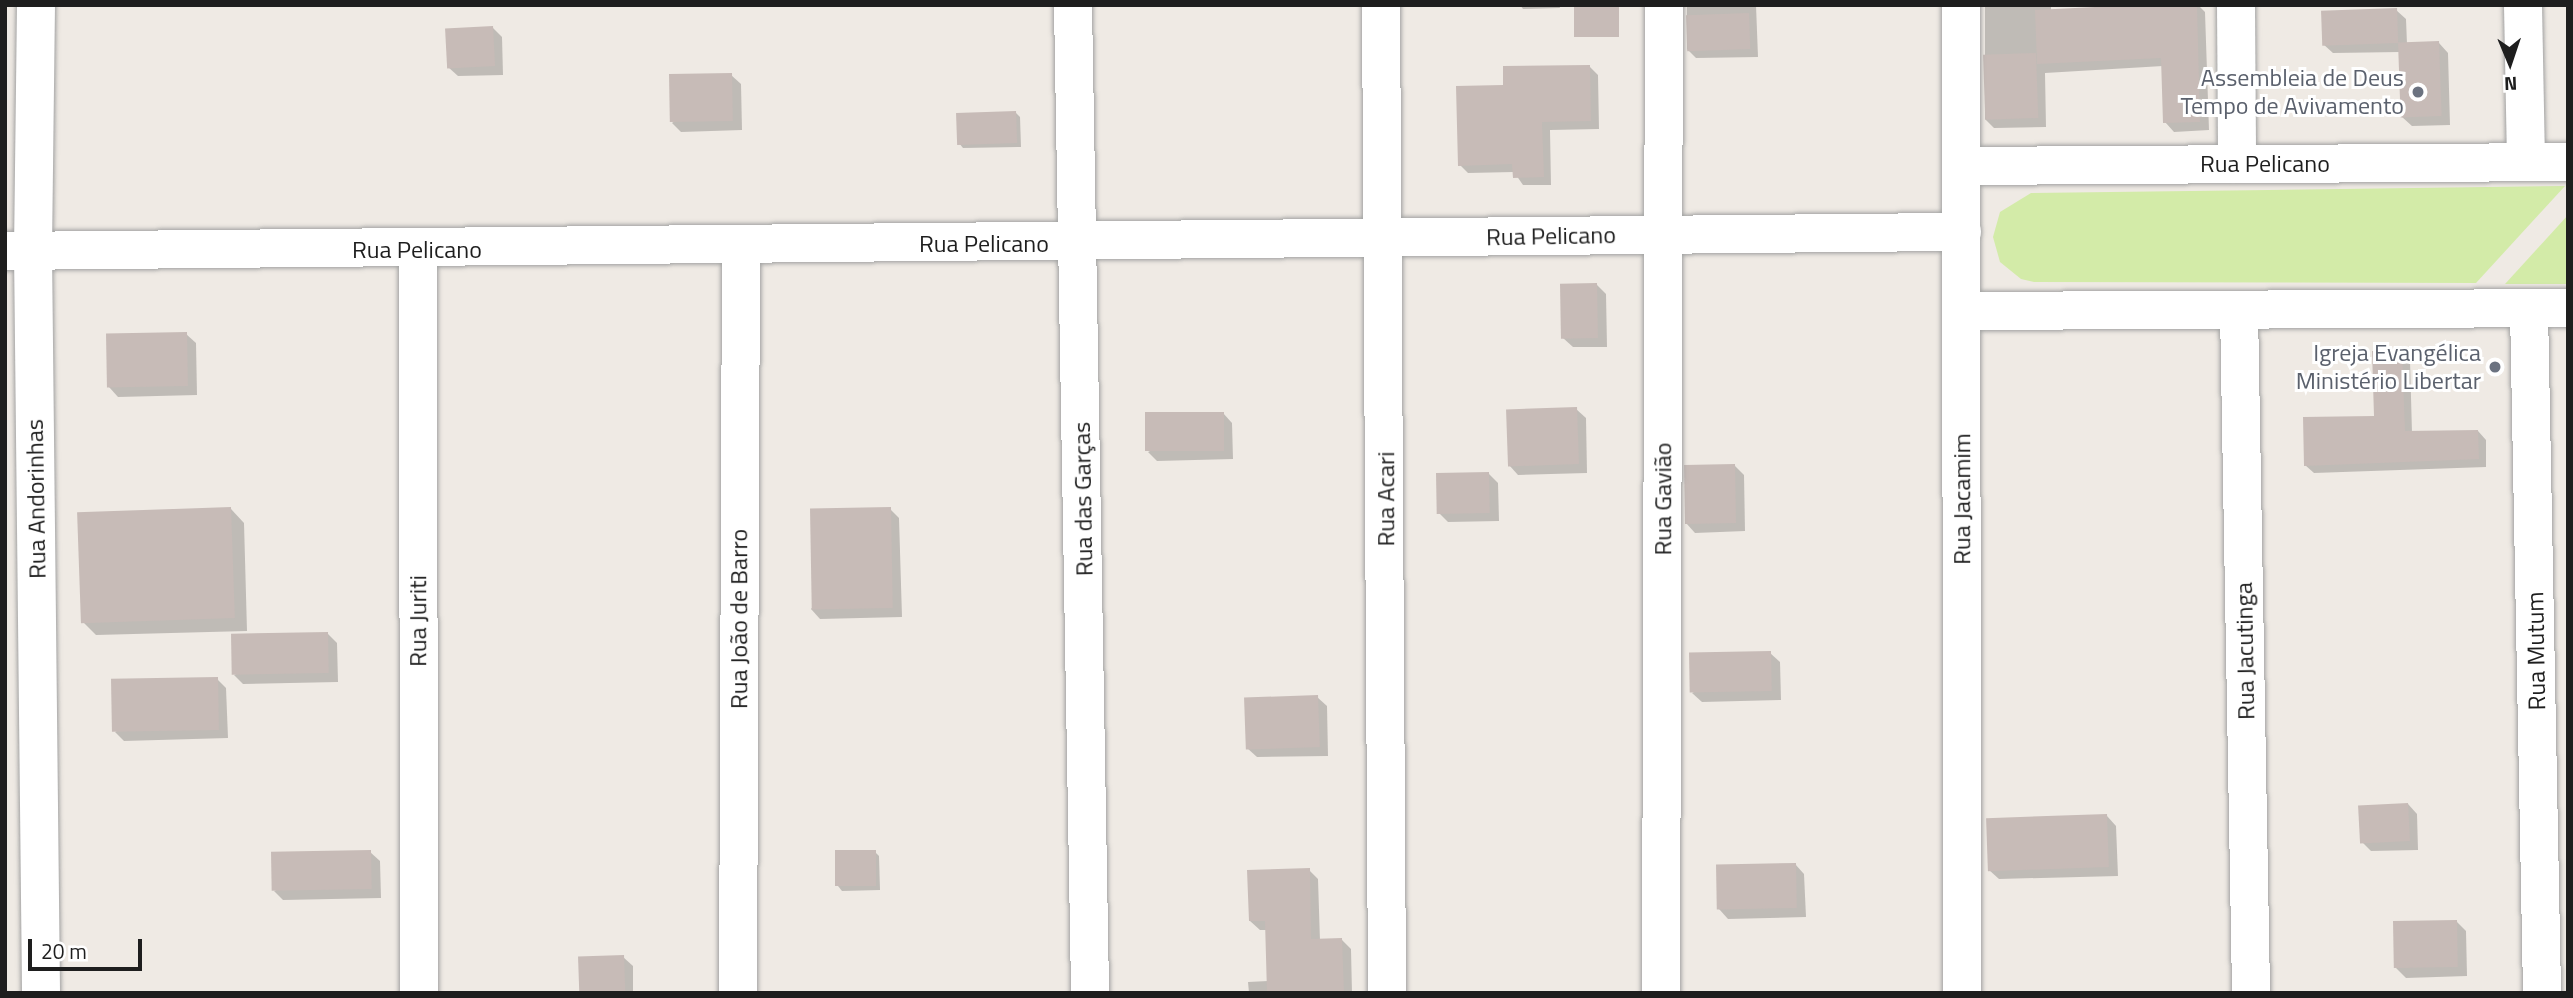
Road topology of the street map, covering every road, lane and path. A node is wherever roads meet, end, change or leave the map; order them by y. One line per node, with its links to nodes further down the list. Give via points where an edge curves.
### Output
1 (36, 5): 18 (street, Rua Andorinhas)
2 (1073, 5): 15 (street, Rua das Garças)
3 (1381, 5): 14 (street, Rua Acari)
4 (1664, 5): 13 (street, Rua Gavião)
5 (1961, 5): 11 (street, Rua Jacamim)
6 (2236, 5): 10 (street)
7 (2523, 5): 8 (street)
8 (2526, 162): 9 (street, Rua Pelicano); 10 (street, Rua Pelicano)
9 (2568, 162)
10 (2237, 164): 11 (street, Rua Pelicano)
11 (1962, 166): 12 (street, Rua Jacamim)
12 (1962, 232): 13 (street, Rua Pelicano); 22 (street, Rua Jacamim)
13 (1663, 235): 14 (street, Rua Pelicano); 28 (street, Rua Gavião)
14 (1385, 238): 15 (street, Rua Pelicano); 27 (street, Rua Acari)
15 (1080, 243): 16 (street, Rua Pelicano); 26 (street, Rua das Garças)
16 (740, 246): 17 (street, Rua Pelicano); 25 (street, Rua João de Barro)
17 (418, 250): 18 (street, Rua Pelicano); 24 (street, Rua Juriti)
18 (19, 251): 23 (street, Rua Andorinhas)
19 (2529, 309): 20 (street); 21 (street); 31 (street, Rua Mutum)
20 (2568, 309)
21 (2239, 310): 22 (street); 30 (street, Rua Jacutinga)
22 (1962, 311): 29 (street, Rua Jacamim)
23 (41, 993)
24 (419, 993)
25 (738, 993)
26 (1090, 993)
27 (1387, 993)
28 (1661, 993)
29 (1962, 993)
30 (2251, 993)
31 (2542, 993)

